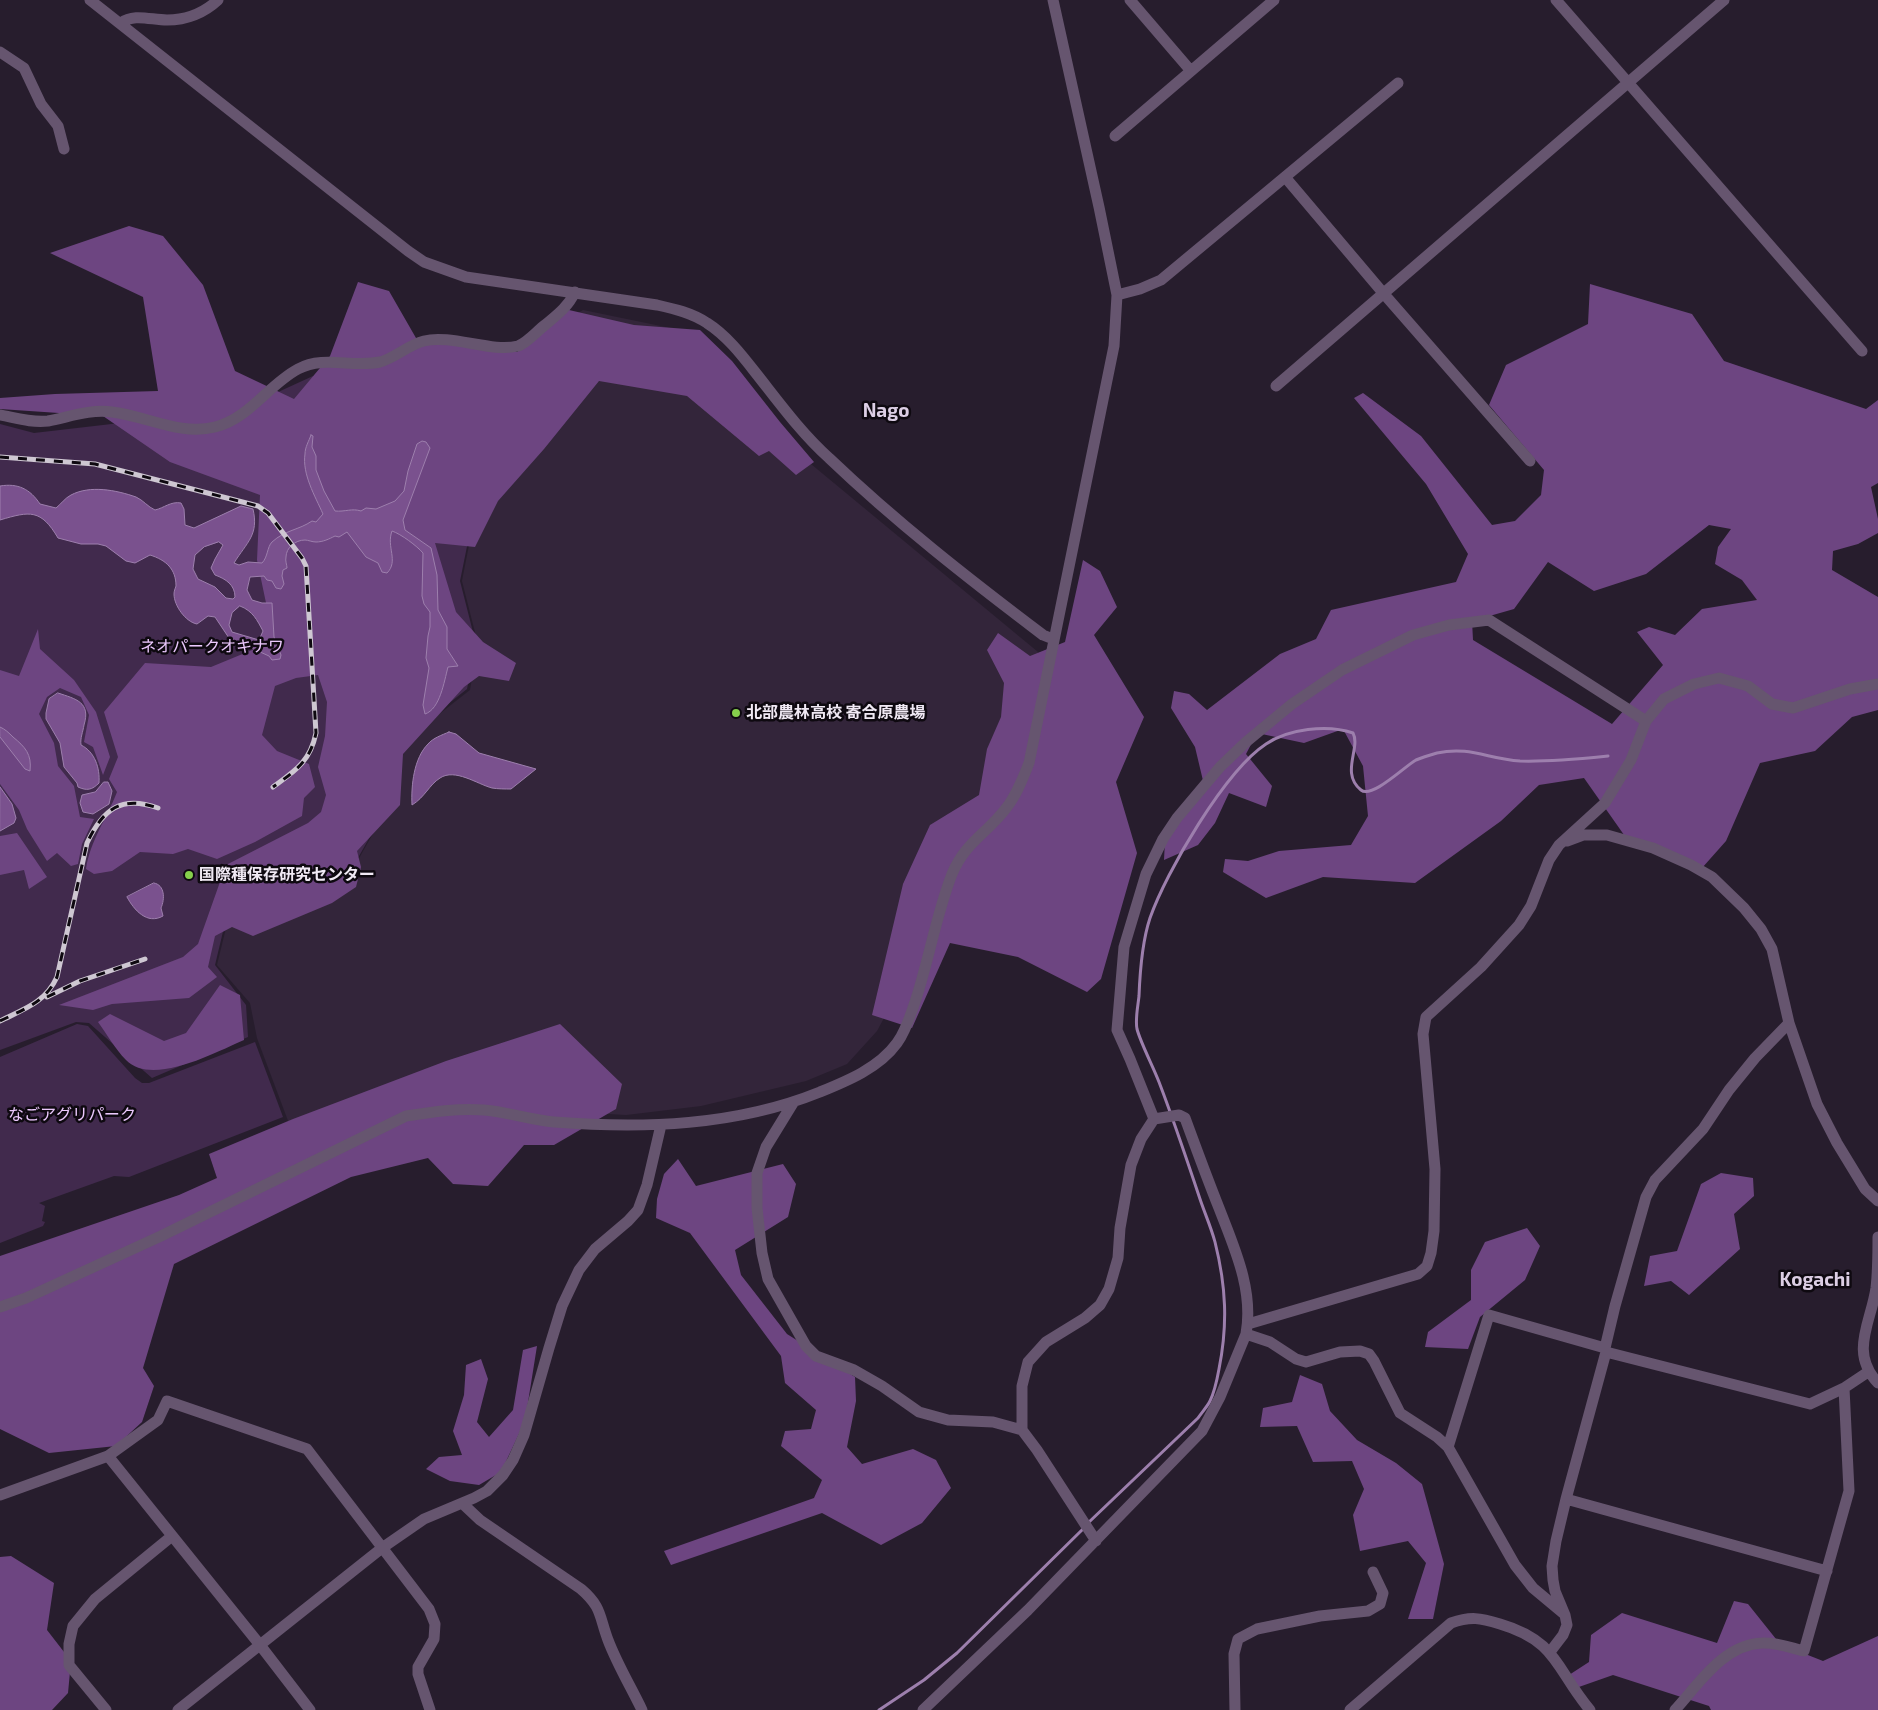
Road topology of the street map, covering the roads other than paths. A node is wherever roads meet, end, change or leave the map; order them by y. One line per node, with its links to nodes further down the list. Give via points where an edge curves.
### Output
1 (90, 0): 10 (street)
2 (199, 0): 9 (street)
3 (218, 0): 9 (street)
4 (1052, 0): 20 (street)
5 (1130, 0): 12 (street)
6 (1274, 0): 12 (street)
7 (1556, 0): 13 (street)
8 (1724, 0): 13 (street)
9 (204, 11): 10 (street, via 168,20 132,17)
10 (121, 23): 18 (street, via 424,262 466,277)
11 (0, 52): 16 (street, via 24,68 41,104 58,126)
12 (1191, 71): 15 (street)
13 (1628, 82): 19 (street); 21 (street)
14 (1398, 84): 17 (street)
15 (1116, 136)
16 (64, 149)
17 (1285, 177): 19 (street); 20 (street, via 1161,280)
18 (574, 292): 23 (street, via 570,303 519,346 424,341 382,361 363,365 317,362 299,368 246,412 214,427 182,428 111,412 91,412 46,421); 25 (street, via 678,309 708,324 725,337 793,419 859,486 964,575 1043,635)
19 (1384, 294): 22 (street); 24 (street)
20 (1117, 295): 25 (street, via 1114,346)
21 (1862, 351)
22 (1276, 386)
23 (0, 415)
24 (1530, 461)
25 (1053, 638): 30 (street, via 1029,762 1022,782 1008,807 970,844 953,872 921,985 908,1024 898,1042 881,1059 846,1081)
26 (1878, 684): 27 (street, via 1850,689 1793,708 1772,704 1748,686 1719,678 1674,693 1659,703)
27 (1646, 721): 28 (street, via 1631,760 1605,803); 31 (street, via 1489,620 1449,625 1413,635 1342,670 1292,704 1220,767 1177,818 1146,874 1124,947 1117,1030)
28 (1559, 845): 29 (street, via 1583,835 1606,835 1653,848 1712,877 1761,928 1772,950); 36 (street, via 1519,925 1426,1017 1423,1034 1435,1169 1434,1231 1427,1266 1418,1274)
29 (1789, 1023): 33 (street, via 1818,1104 1837,1142 1865,1189); 37 (street, via 1755,1058 1702,1129 1655,1180 1646,1197)
30 (793, 1103): 32 (street, via 751,1113); 41 (street, via 766,1147 757,1173 757,1208 768,1278 806,1346 816,1356 854,1370 882,1386 919,1412 948,1420 992,1422)
31 (1154, 1119): 36 (street, via 1179,1115 1185,1118 1237,1256 1246,1291); 41 (street, via 1141,1139 1131,1165 1118,1258 1109,1289 1100,1306 1046,1342 1028,1362 1022,1386)
32 (662, 1125): 35 (street, via 610,1126 559,1122 485,1110 444,1110 406,1116 152,1240); 46 (street, via 638,1210 584,1260 562,1306 524,1435 513,1460 486,1491)
33 (1878, 1200)
34 (1878, 1237): 38 (street, via 1876,1287 1862,1355)
35 (0, 1308)
36 (1247, 1329): 42 (street, via 1306,1362 1340,1352 1369,1354 1400,1413); 48 (street, via 1220,1397 1202,1431)
37 (1606, 1350): 40 (street, via 1810,1404); 42 (street, via 1489,1315); 45 (street)
38 (1868, 1372): 39 (street); 40 (street)
39 (1878, 1382)
40 (1844, 1388): 50 (street, via 1849,1491)
41 (1022, 1430): 48 (street)
42 (1448, 1447): 52 (street, via 1515,1565 1533,1588)
43 (108, 1456): 44 (street); 47 (street); 49 (street, via 158,1420 167,1401 307,1449)
44 (0, 1495)
45 (1566, 1499): 50 (street); 52 (street, via 1552,1566 1555,1591)
46 (463, 1504): 49 (street, via 424,1519); 59 (street, via 480,1520 591,1598 600,1610 608,1640)
47 (172, 1536): 53 (street); 55 (street, via 95,1599 73,1626 69,1665)
48 (1096, 1541): 60 (street)
49 (382, 1548): 53 (street); 58 (street, via 429,1610 435,1624 434,1639 418,1667)
50 (1827, 1571): 64 (street, via 1804,1651 1764,1642 1741,1647 1719,1662)
51 (1373, 1572): 61 (street, via 1384,1592 1380,1604 1368,1611 1320,1616 1257,1629 1238,1639 1234,1654)
52 (1566, 1615): 54 (street, via 1563,1635)
53 (260, 1645): 56 (street); 57 (street)
54 (1550, 1652): 62 (street, via 1524,1632 1480,1618 1465,1618 1451,1623); 63 (street)
55 (106, 1710)
56 (178, 1710)
57 (310, 1710)
58 (430, 1710)
59 (642, 1710)
60 (923, 1710)
61 (1235, 1710)
62 (1350, 1710)
63 (1590, 1710)
64 (1675, 1710)

